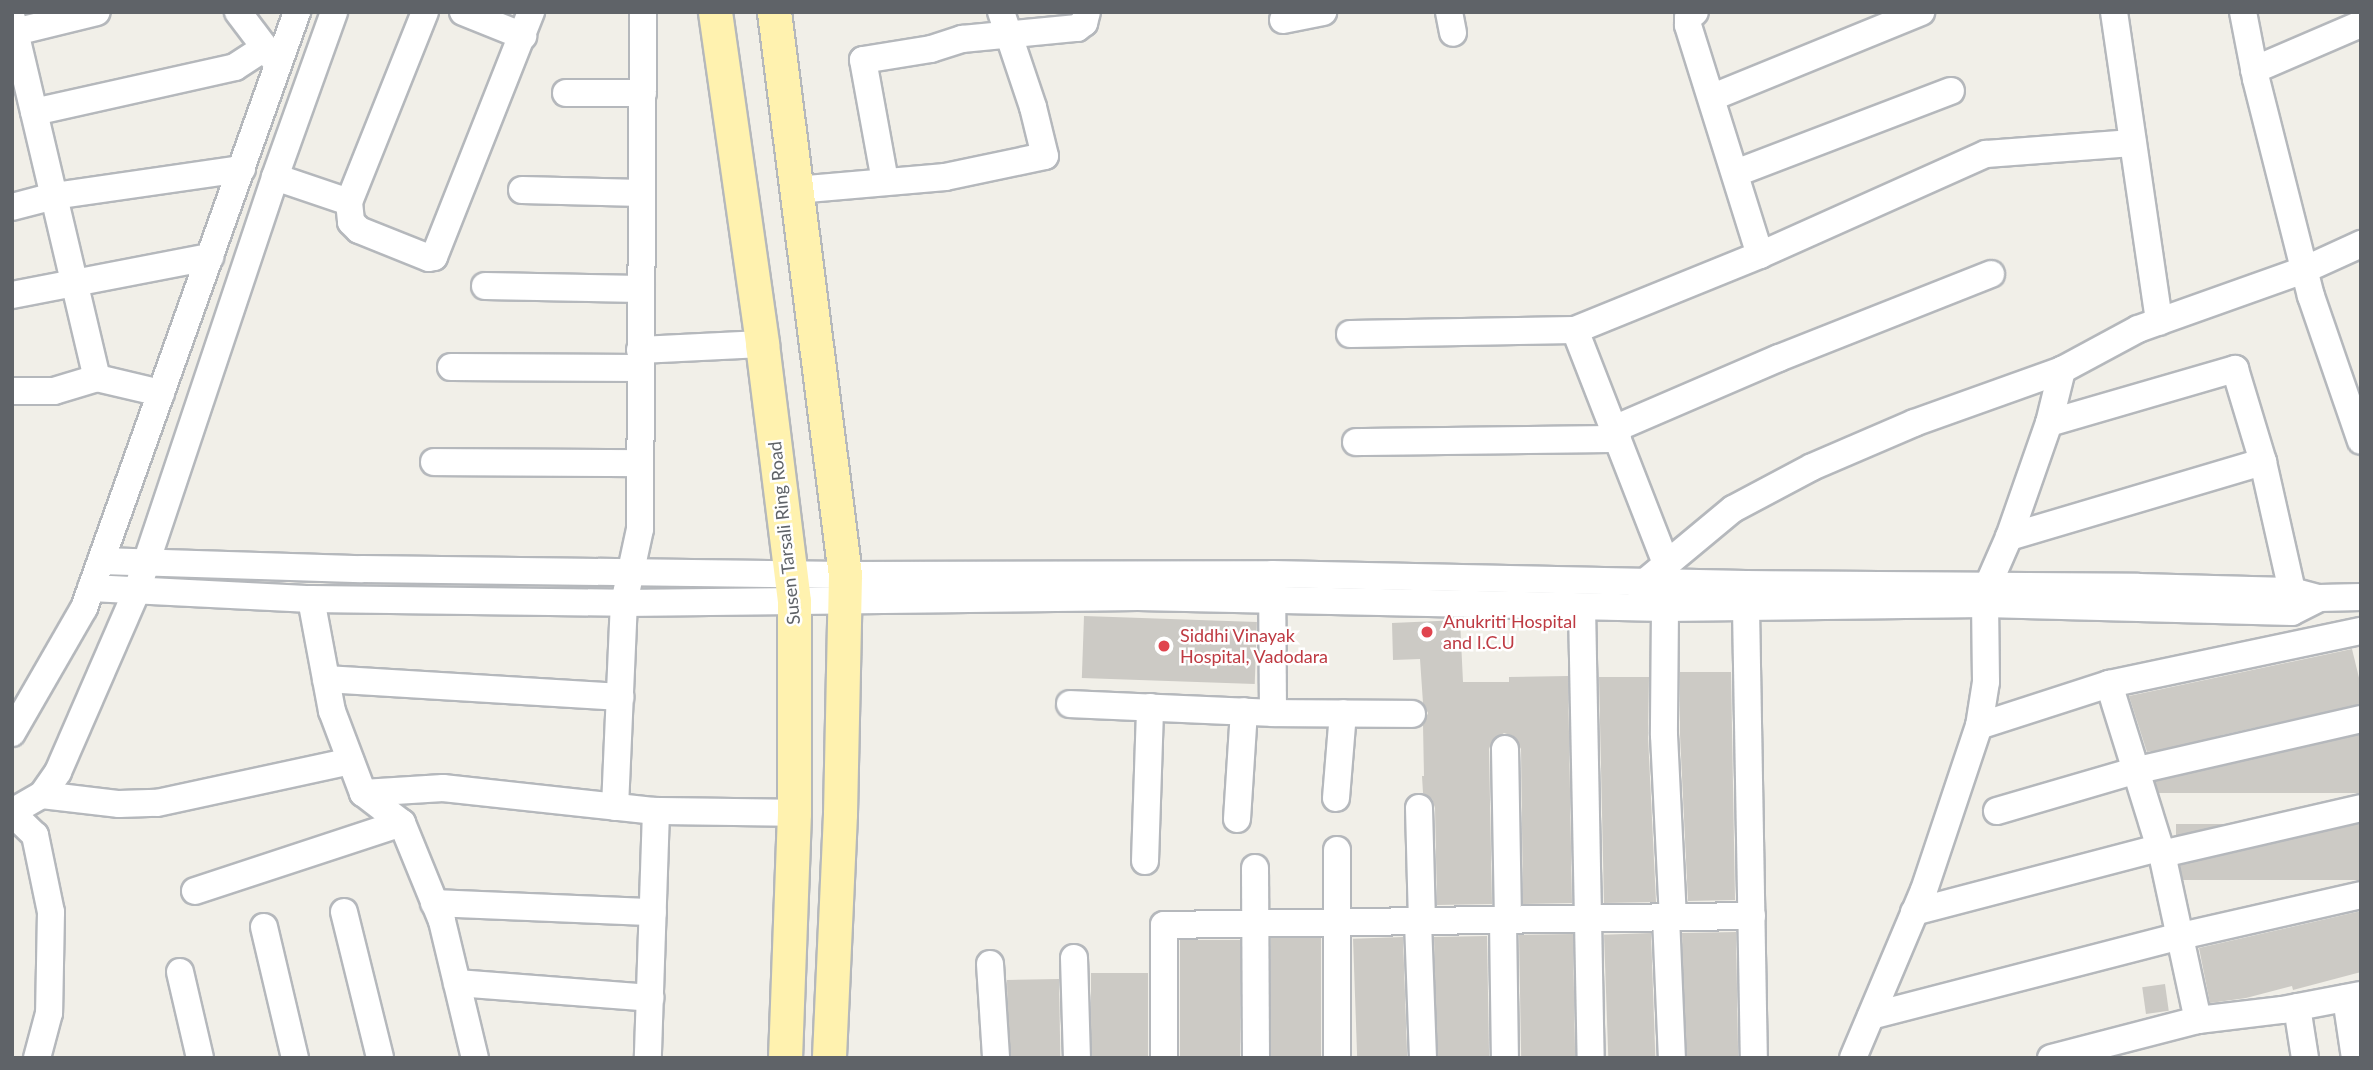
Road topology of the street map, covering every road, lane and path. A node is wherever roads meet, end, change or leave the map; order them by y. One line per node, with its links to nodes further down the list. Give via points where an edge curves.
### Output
1 (97, 12): 20 (street)
2 (238, 12): 21 (street)
3 (297, 12): 21 (street)
4 (334, 12): 24 (street)
5 (425, 12): 39 (street)
6 (463, 12): 18 (street)
7 (643, 12): 27 (street)
8 (715, 12): 53 (main road, Susen Tarsali Ring Road)
9 (774, 12): 36 (main road)
10 (1087, 12): 17 (street, via 1077,28)
11 (1323, 12): 16 (street)
12 (1695, 12): 28 (street, via 1688,25)
13 (1921, 12): 28 (street)
14 (2114, 12): 30 (street)
15 (2243, 12): 23 (street)
16 (1283, 20)
17 (1005, 23): 34 (street, via 931,49 863,60); 34 (street, via 1045,156 945,177)
18 (527, 24): 39 (street, via 433,257 359,230 351,222)
19 (2361, 24): 23 (street)
20 (14, 25): 22 (street)
21 (271, 57): 24 (street); 29 (street); 31 (street)
22 (18, 69): 29 (street)
23 (2254, 70): 44 (street)
24 (307, 87): 33 (street)
25 (1951, 90): 32 (street)
26 (566, 93): 27 (street)
27 (643, 93): 37 (street)
28 (1713, 97): 32 (street)
29 (34, 112): 38 (street)
30 (2133, 143): 42 (street, via 1986,154); 50 (street)
31 (242, 169): 38 (street); 43 (street)
32 (1736, 173): 42 (street)
33 (275, 177): 39 (street); 69 (street)
34 (885, 181): 36 (street)
35 (522, 190): 37 (street)
36 (796, 190): 76 (main road)
37 (642, 193): 48 (street)
38 (54, 196): 40 (street); 46 (street)
39 (349, 202)
40 (12, 207)
41 (2361, 244): 44 (street)
42 (1760, 255): 51 (street)
43 (210, 257): 46 (street); 59 (street)
44 (2304, 270): 50 (street); 62 (street)
45 (1992, 274): 61 (street, via 1779,358)
46 (75, 284): 49 (street); 57 (street)
47 (485, 286): 48 (street)
48 (641, 289): 54 (street)
49 (12, 296)
50 (2159, 322): 56 (street)
51 (1575, 330): 52 (street); 61 (street)
52 (1350, 334)
53 (762, 344): 54 (street); 74 (main road, Susen Tarsali Ring Road)
54 (640, 359): 55 (street); 66 (street)
55 (451, 367)
56 (2062, 370): 60 (street); 70 (street, via 1914,423 1812,467 1733,509)
57 (97, 379): 58 (street, via 54,391); 59 (street)
58 (12, 391)
59 (161, 393): 68 (street)
60 (2049, 423): 65 (street, via 2235,369); 67 (street)
61 (1616, 434): 63 (street); 70 (street)
62 (2361, 441)
63 (1356, 442)
64 (434, 462): 66 (street)
65 (2263, 462): 67 (street); 82 (street)
66 (640, 463): 71 (street, via 640,529)
67 (2009, 537): 78 (street)
68 (101, 561): 69 (street); 75 (street)
69 (146, 562): 71 (street); 77 (street)
70 (1666, 563): 73 (street)
71 (629, 572): 74 (street); 83 (street)
72 (1272, 574): 73 (street); 76 (street, via 1041,572); 81 (street)
73 (1642, 583): 78 (street); 85 (street)
74 (793, 587): 76 (street); 83 (street); 113 (main road, Susen Tarsali Ring Road)
75 (91, 588): 77 (street); 100 (street)
76 (845, 588): 81 (street); 151 (main road)
77 (137, 590): 80 (street); 105 (street, via 58,772)
78 (1987, 594): 82 (street); 87 (street); 99 (street, via 1986,682)
79 (2361, 597): 82 (street)
80 (311, 599): 83 (street); 89 (street)
81 (1271, 600): 84 (street); 95 (street)
82 (2292, 601)
83 (624, 603): 91 (street)
84 (1582, 607): 85 (street); 128 (street)
85 (1628, 607): 86 (street)
86 (1665, 608): 87 (street); 127 (street)
87 (1746, 608): 126 (street)
88 (2361, 631): 90 (street)
89 (326, 679): 91 (street); 102 (street, via 332,711)
90 (2109, 684): 99 (street); 103 (street)
91 (620, 696): 107 (street)
92 (1070, 704): 93 (street)
93 (1150, 707): 94 (street); 118 (street)
94 (1244, 712): 95 (street); 114 (street)
95 (1273, 713): 96 (street)
96 (1343, 713): 97 (street); 106 (street)
97 (1412, 714)
98 (2361, 719): 103 (street)
99 (1979, 726): 125 (street)
100 (12, 733)
101 (1505, 749): 129 (street)
102 (351, 761): 104 (street); 105 (street, via 157,803 119,804)
103 (2134, 771): 111 (street); 117 (street)
104 (363, 793): 107 (street, via 443,788); 115 (street)
105 (42, 795): 112 (street)
106 (1336, 798)
107 (615, 807): 110 (street)
108 (1419, 808): 130 (street)
109 (2361, 808): 117 (street)
110 (656, 811): 113 (street); 124 (street)
111 (1997, 811)
112 (12, 812): 144 (street, via 35,835 51,912 49,1013)
113 (794, 813): 150 (main road, Susen Tarsali Ring Road)
114 (1237, 819)
115 (402, 823): 120 (street); 122 (street)
116 (1337, 850): 131 (street)
117 (2160, 851): 125 (street); 134 (street)
118 (1145, 861)
119 (1255, 868): 132 (street)
120 (195, 891)
121 (2361, 895): 134 (street)
122 (434, 903): 124 (street); 138 (street)
123 (344, 912): 147 (street)
124 (653, 912): 140 (street)
125 (1914, 912): 142 (street)
126 (1752, 916): 127 (street); 161 (street)
127 (1670, 917): 128 (street); 160 (street)
128 (1588, 919): 129 (street); 159 (street)
129 (1505, 920): 130 (street); 158 (street)
130 (1420, 921): 131 (street); 157 (street)
131 (1335, 923): 132 (street); 156 (street)
132 (1253, 924): 154 (street, via 1164,925); 155 (street)
133 (264, 927): 146 (street)
134 (2181, 936): 142 (street); 143 (street)
135 (1074, 958): 153 (street)
136 (990, 964): 152 (street)
137 (180, 972): 145 (street)
138 (457, 983): 140 (street); 148 (street)
139 (2353, 997): 141 (street); 165 (street)
140 (650, 998): 149 (street)
141 (2297, 1007): 143 (street); 164 (street)
142 (1871, 1016): 162 (street)
143 (2199, 1020): 163 (street)
144 (37, 1058)
145 (200, 1058)
146 (295, 1058)
147 (380, 1058)
148 (475, 1058)
149 (648, 1058)
150 (785, 1058)
151 (829, 1058)
152 (996, 1058)
153 (1077, 1058)
154 (1164, 1058)
155 (1256, 1058)
156 (1337, 1058)
157 (1423, 1058)
158 (1505, 1058)
159 (1591, 1058)
160 (1672, 1058)
161 (1754, 1058)
162 (1853, 1058)
163 (2050, 1058)
164 (2305, 1058)
165 (2355, 1058)

